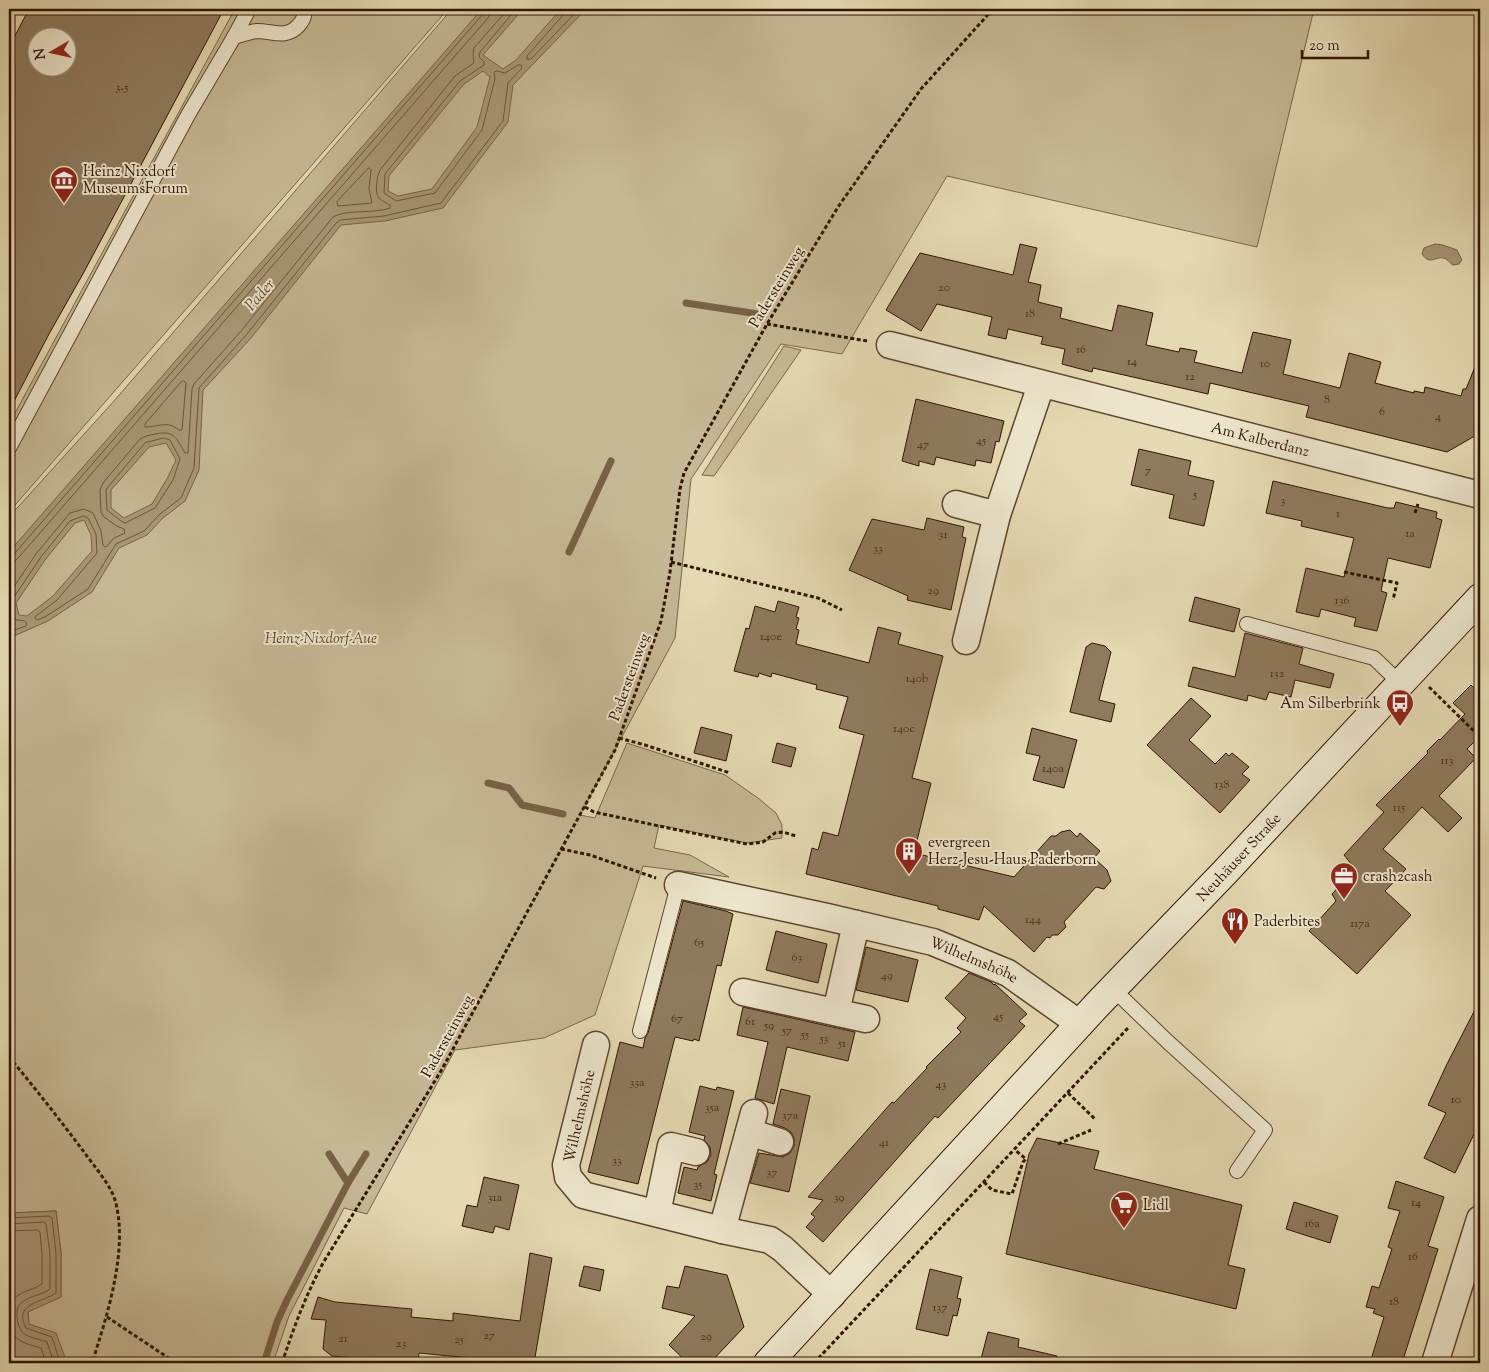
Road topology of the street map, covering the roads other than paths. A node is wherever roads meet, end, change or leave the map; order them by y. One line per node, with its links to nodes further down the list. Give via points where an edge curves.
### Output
1 (249, 9): 3 (lane)
2 (305, 9): 3 (lane, via 305,17 288,33 256,31)
3 (234, 37): 6 (lane, via 188,115)
4 (890, 346): 5 (street, Am Kalberdanz)
5 (1041, 385): 7 (street, Am Kalberdanz); 9 (street)
6 (9, 448)
7 (1480, 495)
8 (956, 504): 9 (street)
9 (997, 515): 12 (street)
10 (1480, 598): 13 (main road, Neuhäuser Straße)
11 (1246, 624): 13 (lane, via 1374,658)
12 (966, 641)
13 (1407, 678): 16 (main road, Neuhäuser Straße)
14 (678, 885): 15 (street, Wilhelmshöhe); 21 (lane)
15 (856, 924): 18 (street); 20 (street, Wilhelmshöhe, via 933,942 1008,973)
16 (1114, 989): 20 (main road, Neuhäuser Straße); 25 (lane, via 1265,1130)
17 (743, 992): 18 (street)
18 (836, 1012): 19 (street)
19 (866, 1019)
20 (1080, 1024): 29 (main road, Neuhäuser Straße)
21 (640, 1031)
22 (596, 1045): 26 (street, Wilhelmshöhe, via 566,1165 568,1177 583,1194)
23 (780, 1142): 28 (street, via 752,1123)
24 (696, 1152): 26 (street, via 671,1146)
25 (1237, 1171)
26 (657, 1213): 28 (street, Wilhelmshöhe)
27 (1480, 1218): 31 (street)
28 (722, 1230): 29 (street, Wilhelmshöhe, via 770,1240)
29 (832, 1295): 30 (main road)
30 (768, 1363)
31 (1435, 1363)

